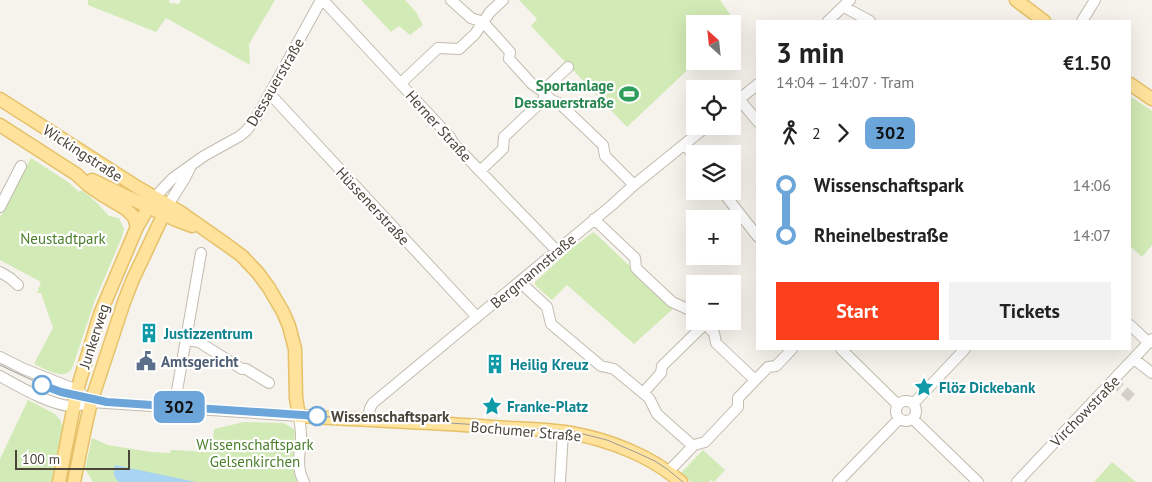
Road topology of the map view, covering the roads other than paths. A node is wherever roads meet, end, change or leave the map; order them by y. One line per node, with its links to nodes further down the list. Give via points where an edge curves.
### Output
1 (322, 0): 13 (street, Herner Straße); 17 (street, Dessauerstraße)
2 (451, 0): 11 (street, via 471,18)
3 (503, 0): 11 (street)
4 (1016, 0): 9 (main road)
5 (1095, 0): 10 (street)
6 (847, 4): 7 (street); 8 (street)
7 (829, 20)
8 (869, 20)
9 (1043, 20)
10 (1083, 20)
11 (483, 22): 13 (street, via 459,49 438,48); 16 (street, via 510,52 510,60)
12 (568, 67): 16 (street)
13 (401, 83): 28 (street, Herner Straße)
14 (1131, 85): 20 (main road)
15 (756, 86): 18 (street)
16 (545, 93): 28 (street, via 543,100 504,138 503,149); 30 (street, via 603,145 605,156)
17 (270, 94): 27 (street, Dessauerstraße, via 247,130); 44 (street, Hüssenerstraße)
18 (741, 98)
19 (0, 99): 32 (main road, Wickingstraße)
20 (1152, 99)
21 (741, 107): 22 (street)
22 (756, 120)
23 (0, 125): 29 (main road, Wickingstraße)
24 (697, 135): 25 (street, Bergmannstraße)
25 (685, 145): 30 (street, Bergmannstraße)
26 (21, 166): 33 (street)
27 (190, 167): 32 (street, Dessauerstraße, via 173,178); 34 (street, Dessauerstraße)
28 (480, 171): 38 (street, Herner Straße)
29 (76, 174): 32 (main road, Wickingstraße); 36 (main road, Wickingstraße, via 131,213)
30 (634, 185): 35 (street, Bergmannstraße)
31 (729, 200): 37 (street)
32 (151, 202): 34 (main road, Wickingstraße); 36 (main road, Junkerweg)
33 (0, 207)
34 (165, 210): 61 (main road, Junkerweg, via 124,302); 66 (main road, Wickingstraße, via 203,229 242,256 269,288 289,326)
35 (594, 219): 38 (street, Bergmannstraße); 43 (street, via 635,258 640,272 672,302)
36 (137, 227): 59 (main road, Junkerweg, via 100,314)
37 (756, 234)
38 (557, 251): 41 (street, Bergmannstraße)
39 (201, 253): 48 (street)
40 (0, 272): 42 (street)
41 (520, 282): 44 (street, Bergmannstraße); 60 (street, via 547,307 551,324 600,366 614,369)
42 (18, 285)
43 (686, 308)
44 (477, 317): 69 (street, Bergmannstraße, via 373,403)
45 (1131, 326): 49 (street)
46 (697, 330): 60 (street, via 662,366 661,373)
47 (711, 330): 57 (street, via 716,343)
48 (186, 340): 58 (street, via 199,342); 65 (street)
49 (1150, 341): 54 (street, Virchowstraße)
50 (791, 350): 57 (street, via 776,366 768,367)
51 (842, 350): 62 (street)
52 (964, 350): 63 (street)
53 (0, 357): 59 (street)
54 (1134, 358): 55 (street); 80 (street, Virchowstraße)
55 (1152, 373)
56 (0, 376): 64 (street, via 36,395)
57 (755, 380): 71 (street, via 738,398 738,407 705,442)
58 (269, 383)
59 (77, 390): 61 (street); 64 (main road, Junkerweg)
60 (643, 393): 71 (street, via 657,414)
61 (91, 402): 64 (street, Bochumer Straße); 65 (street, Bochumer Straße); 74 (main road, Junkerweg)
62 (898, 404): 63 (street, via 907,401); 67 (street)
63 (913, 404): 68 (street, via 916,410)
64 (73, 407): 73 (main road, Junkerweg)
65 (174, 408): 66 (street, Bochumer Straße)
66 (299, 416): 69 (main road, Bochumer Straße); 75 (street, via 299,466)
67 (899, 419): 68 (street, via 908,422); 78 (street)
68 (913, 419): 79 (street)
69 (368, 421): 70 (main road, Bochumer Straße)
70 (563, 432): 72 (main road, Bochumer Straße, via 608,442); 76 (street)
71 (693, 446): 72 (street)
72 (668, 472): 77 (main road, Bochumer Straße)
73 (59, 482)
74 (74, 482)
75 (304, 482)
76 (560, 482)
77 (680, 482)
78 (838, 482)
79 (978, 482)
80 (1017, 482)

